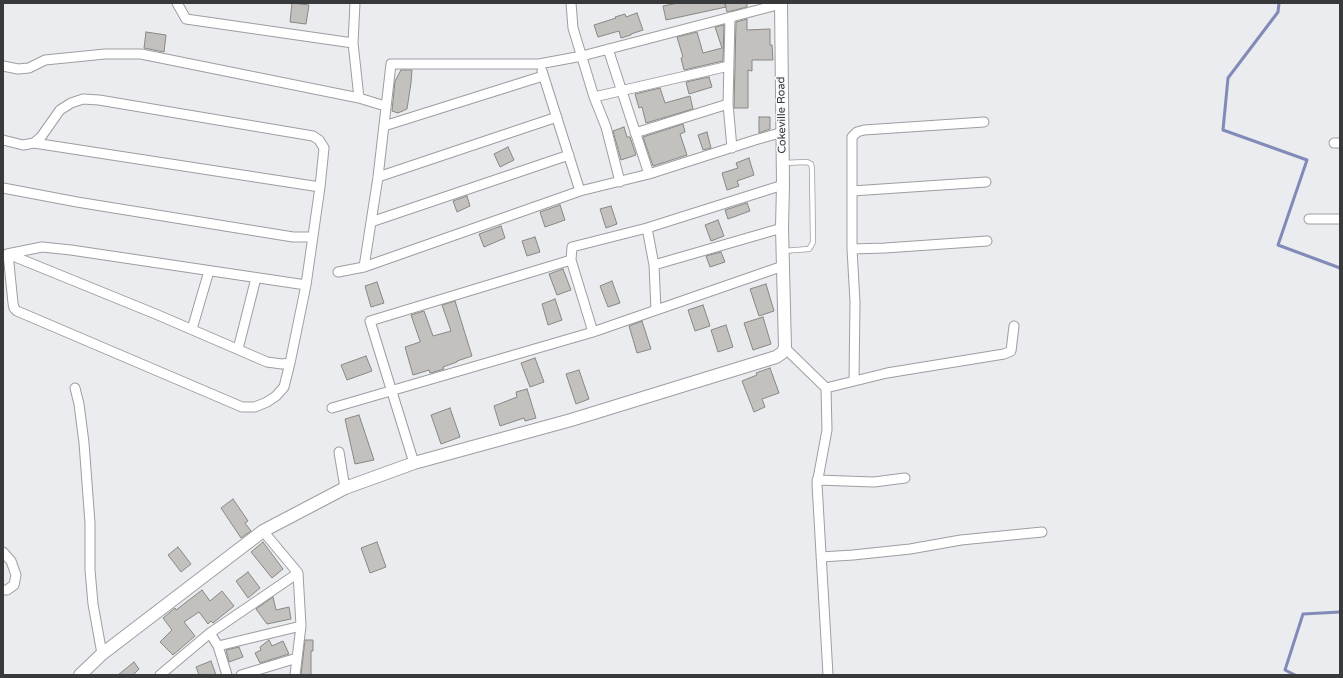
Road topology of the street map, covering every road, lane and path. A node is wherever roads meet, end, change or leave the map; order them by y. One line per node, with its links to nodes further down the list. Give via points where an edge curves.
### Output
1 (177, 3): 6 (street, via 186,19)
2 (355, 3): 6 (street)
3 (571, 3): 8 (street, via 573,28)
4 (781, 4): 5 (street); 21 (street, Cokeville Road)
5 (730, 17): 7 (street); 11 (street)
6 (353, 43): 15 (street)
7 (608, 49): 8 (street); 13 (street)
8 (582, 56): 9 (street); 14 (street)
9 (539, 64): 12 (street); 17 (street, via 391,64)
10 (3, 66): 15 (street, via 18,69 29,68 45,60 105,54 141,54)
11 (729, 66): 13 (street); 16 (street)
12 (543, 76): 18 (street); 20 (street)
13 (621, 91): 14 (street); 22 (street)
14 (594, 97): 30 (street, via 606,127)
15 (359, 98): 17 (street)
16 (728, 104): 22 (street); 25 (street)
17 (385, 106): 20 (street)
18 (556, 117): 26 (street); 29 (street)
19 (984, 122): 36 (street, via 857,132 852,137)
20 (384, 126): 29 (street)
21 (783, 132): 25 (street); 27 (street, Cokeville Road)
22 (635, 133): 28 (street)
23 (3, 140): 24 (street, via 23,145)
24 (34, 143): 34 (street); 34 (street, via 60,110 83,99 99,100 313,136 324,148)
25 (732, 148): 28 (street)
26 (569, 156): 35 (street); 39 (street)
27 (783, 163): 32 (street, Cokeville Road); 45 (lane, via 811,164 813,242 809,249)
28 (649, 174): 30 (street)
29 (378, 177): 39 (street)
30 (620, 182): 35 (street)
31 (986, 182): 36 (street)
32 (783, 184): 40 (street); 41 (street, Cokeville Road)
33 (3, 188): 42 (street, via 85,204 293,237)
34 (320, 188): 42 (street)
35 (580, 191): 50 (street)
36 (852, 191): 44 (street)
37 (1309, 219): 38 (street)
38 (1340, 219)
39 (371, 222): 50 (street)
40 (647, 228): 47 (street, via 572,247); 48 (street)
41 (782, 228): 45 (street, Cokeville Road); 48 (street)
42 (314, 237): 54 (street)
43 (987, 241): 44 (street)
44 (852, 249): 62 (street, via 855,302)
45 (783, 251): 49 (street, Cokeville Road)
46 (6, 253): 51 (street, via 42,247); 57 (street); 61 (street, via 13,303 17,311 242,407 255,407 276,396 284,387)
47 (571, 260): 58 (street); 65 (street, via 370,321)
48 (654, 265): 55 (street)
49 (783, 266): 55 (street); 59 (street, Cokeville Road)
50 (364, 267): 52 (street)
51 (209, 271): 53 (street); 57 (street)
52 (338, 272)
53 (256, 278): 54 (street); 60 (street)
54 (306, 285): 61 (street)
55 (656, 310): 58 (street)
56 (1014, 326): 62 (street, via 1011,351 1004,354 908,369)
57 (192, 329): 60 (street)
58 (593, 332): 65 (street)
59 (785, 348): 64 (street); 68 (street, via 776,357 570,420)
60 (238, 349): 61 (street, via 275,364)
61 (290, 363)
62 (854, 381): 64 (street)
63 (75, 388): 81 (street, via 84,443 93,604)
64 (826, 388): 70 (street, via 827,430)
65 (391, 391): 66 (street); 68 (street)
66 (332, 408)
67 (339, 452): 71 (street)
68 (414, 463): 71 (street)
69 (904, 478): 70 (street, via 874,482)
70 (818, 480): 75 (street)
71 (345, 488): 72 (street)
72 (263, 531): 76 (street); 81 (street)
73 (1042, 532): 75 (street, via 961,540 910,549)
74 (3, 552): 77 (street, via 12,562 16,575 14,585)
75 (821, 557): 89 (street)
76 (298, 573): 78 (street); 79 (street)
77 (3, 590)
78 (301, 626): 80 (street); 82 (street)
79 (210, 634): 80 (street); 83 (street)
80 (218, 646): 86 (street)
81 (102, 654): 84 (street)
82 (297, 658): 87 (street); 88 (street)
83 (171, 671): 85 (street)
84 (80, 675)
85 (160, 675)
86 (227, 675)
87 (241, 675)
88 (296, 675)
89 (828, 675)

